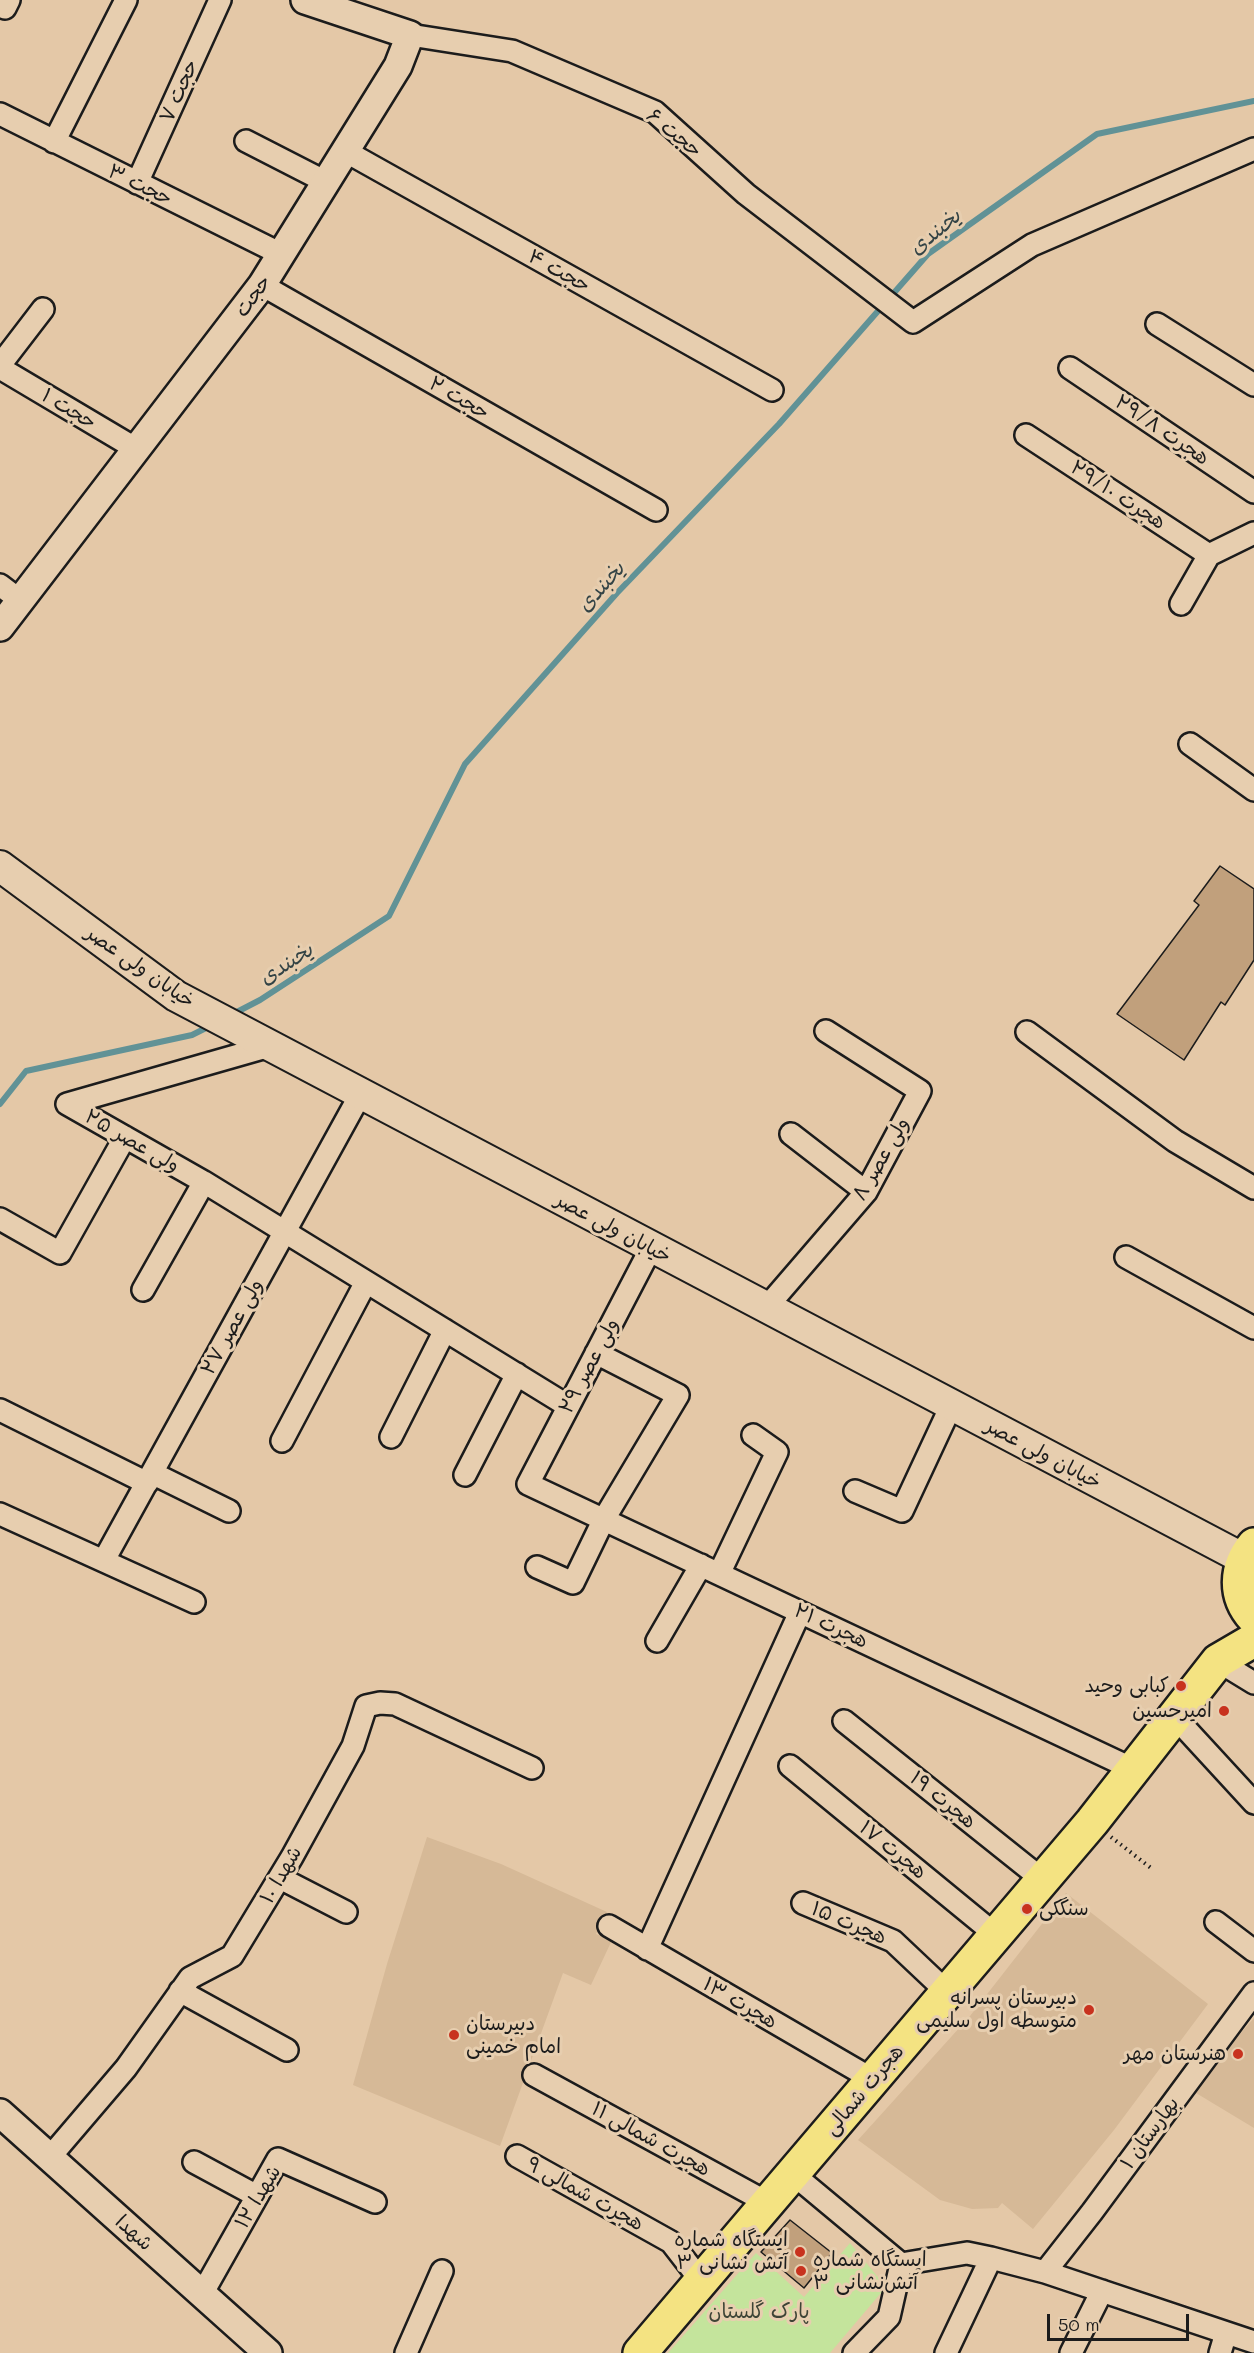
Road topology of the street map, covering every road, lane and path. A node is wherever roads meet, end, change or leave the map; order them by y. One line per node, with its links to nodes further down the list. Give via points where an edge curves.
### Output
1 (126, 0): 7 (street)
2 (220, 0): 11 (street, حجت ۷)
3 (305, 0): 4 (street)
4 (410, 36): 8 (street, حجت ۶, via 512,51 655,112 746,194 913,321 1032,245); 9 (street, حجت, via 398,66)
5 (0, 114): 7 (street, حجت ۳)
6 (246, 141): 10 (street)
7 (54, 142): 11 (street, حجت ۳)
8 (1254, 149)
9 (345, 151): 10 (street, حجت); 19 (street, حجت ۴)
10 (326, 182): 12 (street, حجت)
11 (137, 183): 12 (street, حجت ۳)
12 (281, 254): 13 (street, حجت)
13 (262, 285): 21 (street, حجت); 23 (street, حجت ۲)
14 (43, 309): 16 (street)
15 (1157, 324): 18 (street)
16 (0, 366): 21 (street, حجت ۱)
17 (1070, 368): 22 (street, هجرت ۲۹/۸)
18 (1254, 386)
19 (772, 390)
20 (1026, 435): 25 (street, هجرت ۲۹/۱۰)
21 (138, 450): 26 (street, حجت)
22 (1254, 492)
23 (656, 510)
24 (1254, 533): 25 (street)
25 (1209, 555): 27 (street)
26 (11, 593): 28 (street, حجت)
27 (1181, 604)
28 (0, 627)
29 (1190, 744): 30 (street)
30 (1254, 790)
31 (0, 866): 34 (main road, خیابان ولی عصر, via 176,996)
32 (826, 1031): 40 (street, ولی عصر ۸, via 920,1091)
33 (1027, 1032): 39 (street, via 1175,1141)
34 (270, 1046): 35 (main road, خیابان ولی عصر); 37 (street, ولی عصر ۲۵, via 67,1104)
35 (360, 1095): 42 (street, ولی عصر ۲۷); 43 (main road, خیابان ولی عصر)
36 (791, 1134): 40 (street)
37 (125, 1137): 38 (street, ولی عصر ۲۵); 41 (street, via 60,1253)
38 (204, 1182): 42 (street, ولی عصر ۲۵); 46 (street)
39 (1254, 1188)
40 (866, 1192): 47 (street, ولی عصر ۸)
41 (0, 1219)
42 (284, 1232): 45 (street, ولی عصر ۲۵); 59 (street, ولی عصر ۲۷)
43 (651, 1248): 47 (main road, خیابان ولی عصر); 50 (street, ولی عصر ۲۹)
44 (1126, 1257): 48 (street)
45 (366, 1282): 49 (street, ولی عصر ۲۵); 57 (street)
46 (143, 1290)
47 (766, 1308): 53 (main road, خیابان ولی عصر)
48 (1254, 1328)
49 (445, 1330): 51 (street, ولی عصر ۲۵); 56 (street)
50 (596, 1353): 52 (street, ولی عصر ۲۹); 64 (street, via 678,1395)
51 (517, 1374): 52 (street, ولی عصر ۲۵); 58 (street)
52 (568, 1406): 60 (street, ولی عصر ۲۹)
53 (951, 1406): 61 (street, via 902,1511); 65 (main road, خیابان ولی عصر)
54 (0, 1410): 59 (street)
55 (753, 1435): 68 (street, via 777,1452)
56 (391, 1437)
57 (282, 1441)
58 (465, 1475)
59 (149, 1478): 62 (street); 66 (street, ولی عصر ۲۷)
60 (528, 1484): 64 (street, هجرت ۲۱)
61 (855, 1491)
62 (229, 1511)
63 (0, 1514): 66 (street)
64 (604, 1519): 67 (street, via 573,1583); 68 (street, هجرت ۲۱)
65 (1249, 1552): 70 (main road, via 1239,1572)
66 (104, 1560): 69 (street)
67 (537, 1567)
68 (710, 1569): 71 (street, هجرت ۲۱); 73 (street)
69 (194, 1602)
70 (1248, 1608): 74 (main road)
71 (800, 1612): 80 (street, هجرت ۲۱); 91 (street)
72 (1254, 1640): 74 (main road, هجرت شمالی)
73 (657, 1641)
74 (1218, 1661): 75 (street); 76 (main road, هجرت شمالی)
75 (1254, 1683)
76 (1174, 1716): 80 (main road, هجرت شمالی); 81 (street)
77 (844, 1721): 85 (street, هجرت ۱۹)
78 (790, 1766): 90 (street, هجرت ۱۷)
79 (532, 1768): 84 (street, شهدا ۱۰, via 395,1704 366,1706 353,1746)
80 (1133, 1769): 82 (main road, هجرت شمالی)
81 (1254, 1803)
82 (1092, 1822): 83 (path); 85 (main road, هجرت شمالی)
83 (1151, 1868)
84 (280, 1878): 87 (street); 93 (street, شهدا ۱۰, via 232,1956 190,1978)
85 (1043, 1880): 90 (main road, هجرت شمالی)
86 (803, 1903): 94 (street, هجرت ۱۵, via 893,1941)
87 (346, 1912)
88 (1216, 1922): 92 (street)
89 (609, 1926): 91 (street, هجرت ۱۳)
90 (996, 1935): 94 (main road, هجرت شمالی)
91 (647, 1949): 98 (street, هجرت ۱۳)
92 (1254, 1951)
93 (180, 1992): 96 (street); 101 (street, شهدا ۱۰, via 126,2068)
94 (947, 1992): 98 (main road, هجرت شمالی)
95 (1254, 1993): 110 (street, بهارستان ۱)
96 (287, 2050)
97 (534, 2075): 106 (street, هجرت شمالی ۱۱)
98 (872, 2079): 103 (main road, هجرت شمالی)
99 (0, 2113): 101 (street, شهدا)
100 (517, 2156): 111 (street, هجرت شمالی ۹, via 671,2242)
101 (50, 2157): 113 (street, شهدا)
102 (194, 2162): 104 (street)
103 (793, 2174): 106 (main road, هجرت شمالی); 108 (street)
104 (257, 2196): 105 (street, شهدا ۱۲, via 278,2158); 113 (street, شهدا ۱۲)
105 (375, 2202)
106 (768, 2204): 111 (main road, هجرت شمالی)
107 (991, 2258): 108 (street, via 967,2253); 110 (street); 120 (street)
108 (901, 2264): 119 (street, via 890,2317)
109 (442, 2271): 117 (street)
110 (1045, 2272): 112 (street)
111 (702, 2282): 118 (main road, هجرت شمالی)
112 (1102, 2291): 115 (street); 121 (street)
113 (202, 2294): 116 (street, شهدا)
114 (1254, 2342): 115 (street)
115 (1223, 2343)
116 (268, 2353)
117 (406, 2353)
118 (640, 2353)
119 (854, 2353)
120 (946, 2353)
121 (1071, 2353)

